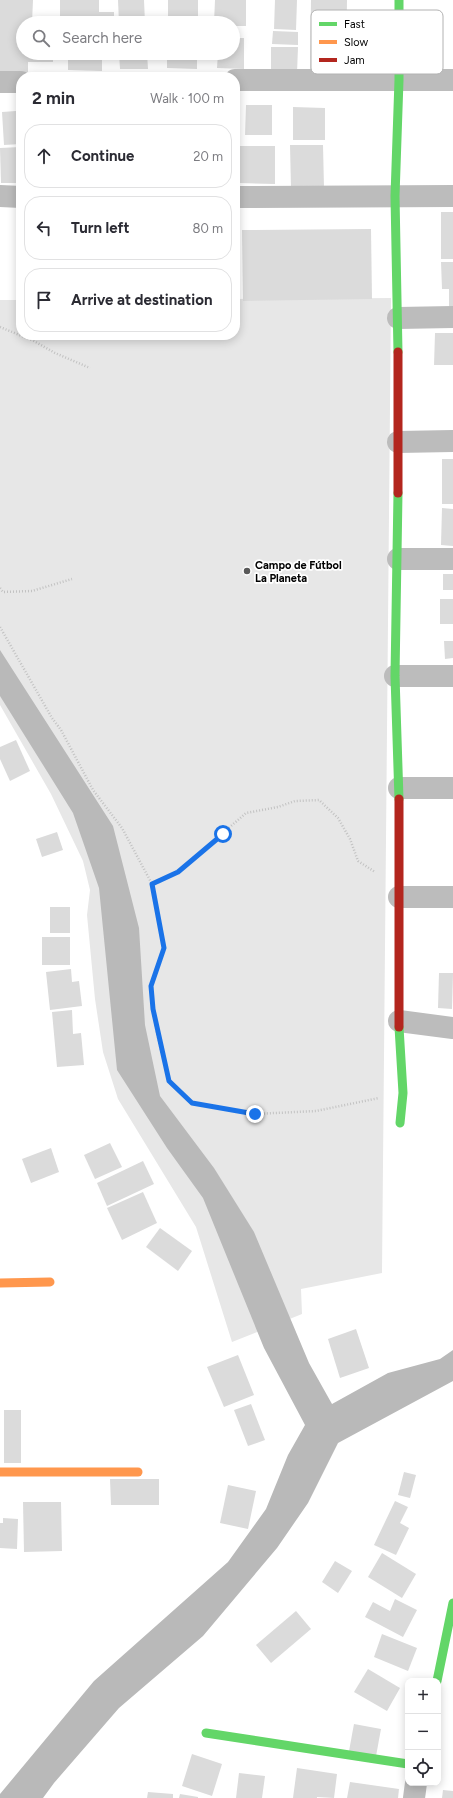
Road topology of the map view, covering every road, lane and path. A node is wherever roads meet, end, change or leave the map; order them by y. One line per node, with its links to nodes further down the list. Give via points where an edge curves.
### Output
1 (399, 74): 3 (street)
2 (240, 80): 3 (street)
3 (399, 80): 4 (street); 8 (street)
4 (453, 80)
5 (0, 82): 6 (street)
6 (16, 82)
7 (0, 196): 10 (street)
8 (395, 196): 9 (street); 11 (street); 13 (street)
9 (453, 196)
10 (16, 197)
11 (240, 197)
12 (453, 317): 13 (street)
13 (398, 318): 19 (street)
14 (0, 327): 15 (path)
15 (16, 334)
16 (32, 340): 17 (path)
17 (90, 368)
18 (453, 441): 19 (street)
19 (398, 442): 20 (street)
20 (398, 559): 21 (street); 25 (street)
21 (453, 559)
22 (72, 579): 23 (path, via 32,591 3,592)
23 (0, 588)
24 (0, 627): 30 (path, via 93,790 122,828)
25 (395, 676): 26 (street); 27 (street)
26 (453, 676)
27 (399, 788): 28 (street); 31 (street)
28 (453, 788)
29 (377, 874): 30 (path, via 358,861 350,839 338,818 319,800 295,801 246,813 178,872)
30 (152, 884): 35 (path, via 164,948 151,986 157,1034 169,1081 192,1103 255,1114 316,1111)
31 (399, 897): 32 (street); 33 (street)
32 (453, 897)
33 (399, 1021): 34 (street); 35 (street)
34 (453, 1028)
35 (403, 1093): 36 (street)
36 (400, 1123)
37 (50, 1282): 38 (street)
38 (0, 1283)
39 (0, 1472): 40 (street)
40 (138, 1472)
41 (453, 1603): 42 (street)
42 (438, 1678)
43 (206, 1733): 44 (street)
44 (405, 1764)
45 (416, 1786): 46 (street)
46 (414, 1798)

